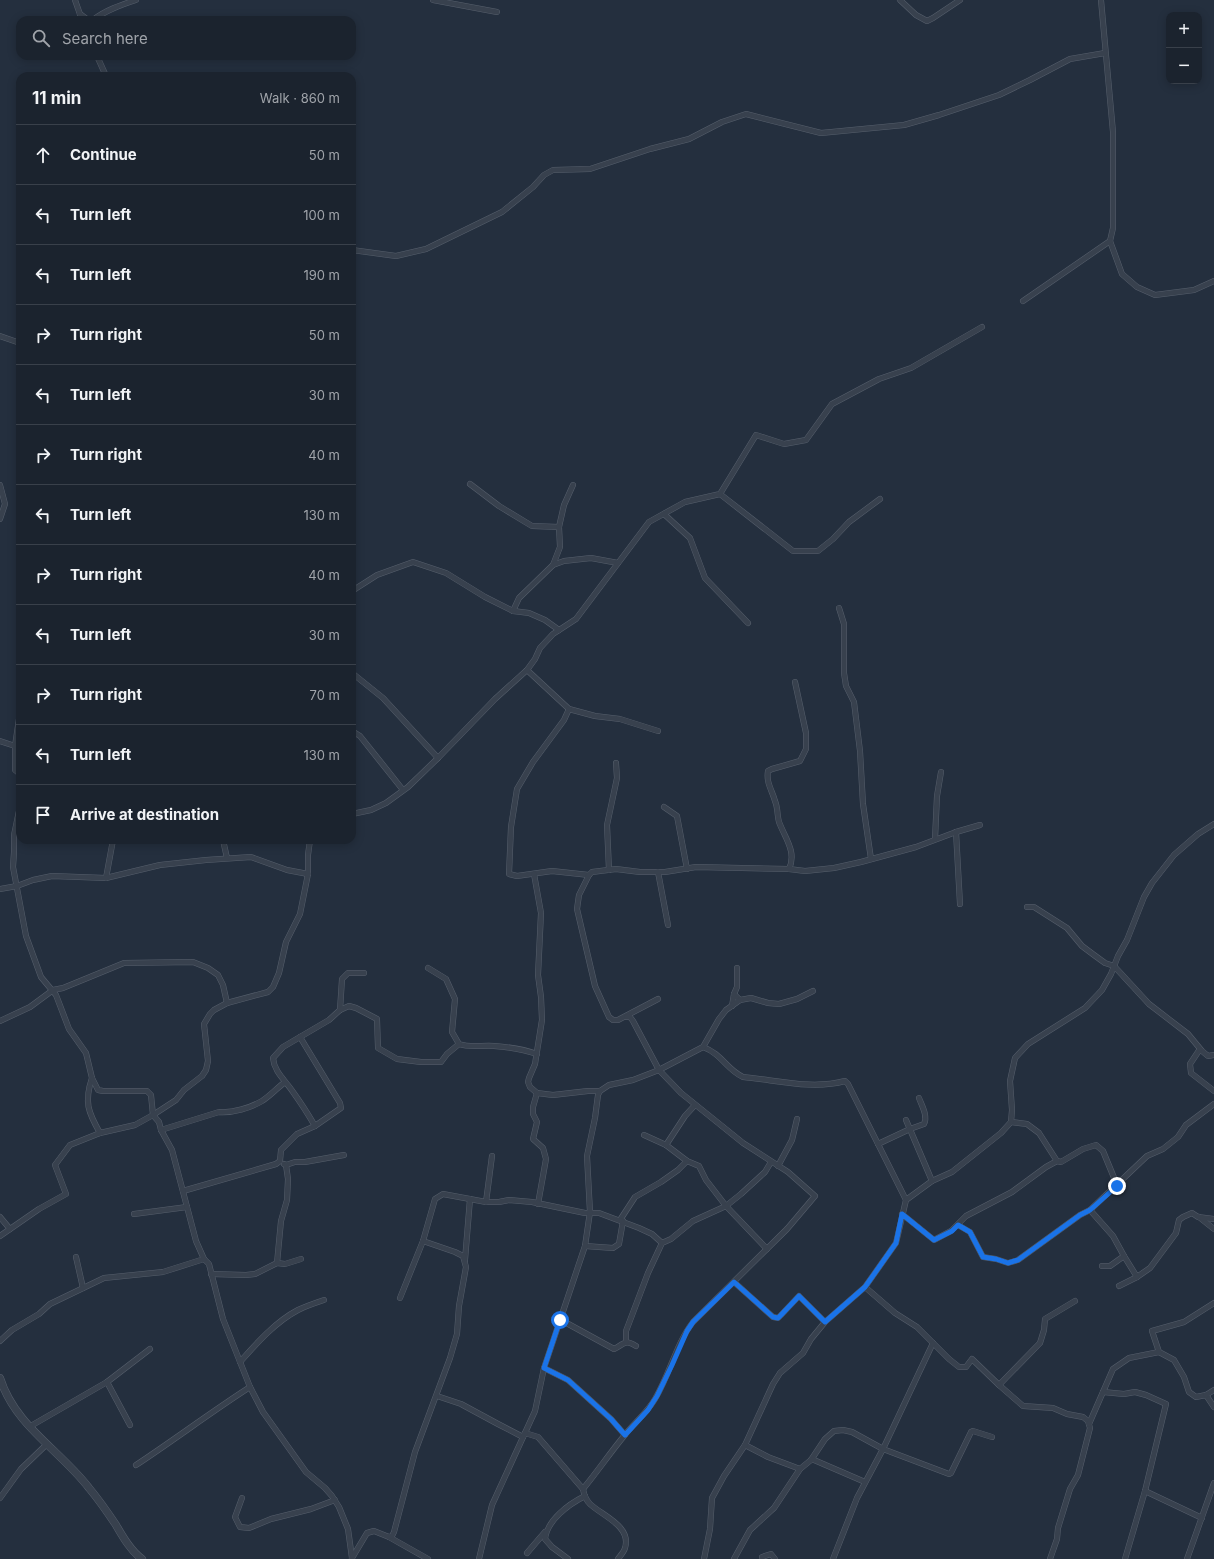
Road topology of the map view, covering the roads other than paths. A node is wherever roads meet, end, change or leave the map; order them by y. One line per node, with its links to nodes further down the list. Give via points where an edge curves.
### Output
1 (75, 0): 8 (street)
2 (136, 0): 10 (street)
3 (433, 0): 7 (street)
4 (900, 0): 5 (street, via 916,15 927,21)
5 (960, 0)
6 (1101, 0): 11 (street)
7 (497, 12)
8 (79, 14): 9 (street)
9 (82, 16)
10 (99, 16)
11 (1105, 53): 14 (street, via 1114,132 1113,228); 15 (street, via 1070,59 999,95 904,125 821,133 746,114 722,122 689,139 590,169 553,170 502,212 426,249 396,256)
12 (99, 60): 13 (street)
13 (104, 72)
14 (1110, 241): 16 (street, via 1122,274 1137,287 1155,295 1194,290); 17 (street)
15 (356, 251)
16 (1214, 281)
17 (1023, 301)
18 (982, 327): 24 (street, via 911,368 879,379 832,404 806,440 784,444 756,435)
19 (0, 336): 20 (street)
20 (16, 342)
21 (470, 484): 28 (street, via 532,526)
22 (0, 485): 27 (street, via 5,504)
23 (573, 485): 28 (street, via 564,505)
24 (720, 494): 25 (street, via 793,551 818,551 849,522); 26 (street, via 685,502)
25 (880, 499)
26 (664, 514): 29 (street, via 649,522); 34 (street, via 690,538 704,578)
27 (0, 520)
28 (559, 527): 30 (street, via 560,547)
29 (618, 563): 30 (street, via 591,558); 35 (street, via 576,619)
30 (553, 565): 33 (street, via 519,598)
31 (356, 588): 33 (street, via 377,575 413,562 446,573)
32 (839, 608): 61 (street, via 844,632 844,673 846,686 854,702 863,804)
33 (512, 610): 35 (street, via 529,612)
34 (748, 623)
35 (558, 630): 36 (street, via 540,648)
36 (527, 670): 39 (street); 45 (street)
37 (356, 676): 45 (street, via 383,698)
38 (795, 682): 63 (street, via 806,733 806,748 800,760 772,769 768,771 767,776 768,786 776,802 779,822 792,855)
39 (570, 709): 40 (street, via 620,719); 67 (street, via 517,789 511,828 509,874)
40 (658, 731)
41 (356, 734): 49 (street)
42 (16, 739): 44 (street)
43 (0, 741): 44 (street)
44 (15, 746): 47 (street)
45 (438, 758): 49 (street)
46 (616, 763): 64 (street, via 617,778 607,824)
47 (16, 771)
48 (941, 772): 56 (street)
49 (403, 790): 51 (street, via 386,804)
50 (664, 807): 62 (street, via 677,816)
51 (356, 813)
52 (1214, 824): 75 (street, via 1174,855 1155,878)
53 (16, 825): 70 (street, via 12,866)
54 (980, 825): 55 (street)
55 (956, 832): 56 (street); 72 (street)
56 (935, 839): 61 (street)
57 (112, 844): 69 (street)
58 (224, 844): 60 (street)
59 (309, 844): 66 (street)
60 (227, 858): 66 (street, via 251,857 287,870); 69 (street, via 160,865)
61 (871, 859): 63 (street, via 834,868 805,871)
62 (687, 869): 63 (street); 65 (street)
63 (789, 869)
64 (609, 870): 65 (street); 68 (street, via 592,872)
65 (658, 872): 74 (street)
66 (308, 874): 84 (street, via 300,914 286,942 273,987 268,992)
67 (534, 874): 68 (street, via 552,871); 93 (street, via 541,913 538,975 542,1020)
68 (589, 875): 87 (street, via 579,895 577,909 595,986 609,1017 618,1020)
69 (106, 878): 70 (street, via 52,876)
70 (17, 886): 71 (street); 79 (street, via 26,936 41,977)
71 (0, 889)
72 (960, 904)
73 (1027, 907): 75 (street, via 1034,907 1053,918 1067,928 1082,946 1105,963)
74 (668, 925)
75 (1114, 966): 92 (street, via 1149,1004 1188,1034); 107 (street, via 1102,990 1085,1008 1028,1044 1015,1058 1010,1081)
76 (428, 968): 90 (street, via 446,979 455,999 452,1032)
77 (737, 968): 81 (street, via 737,987)
78 (364, 973): 86 (street, via 348,973 342,979)
79 (52, 990): 84 (street, via 124,963 193,962 218,975); 88 (street, via 30,1007); 96 (street, via 69,1029 86,1053)
80 (813, 991): 83 (street, via 779,1004 768,1004 751,998)
81 (734, 994): 83 (street); 85 (street)
82 (658, 999): 87 (street)
83 (740, 1000): 85 (street)
84 (228, 1003): 104 (street, via 214,1010 204,1024 208,1061 202,1076 176,1100)
85 (732, 1006): 91 (street, via 719,1019)
86 (340, 1010): 89 (street, via 329,1020); 90 (street, via 349,1006 376,1019 378,1048 397,1059 441,1062)
87 (627, 1016): 95 (street, via 633,1021)
88 (0, 1021)
89 (300, 1037): 97 (street, via 273,1058); 108 (street, via 341,1108)
90 (459, 1044): 93 (street, via 522,1049)
91 (703, 1047): 95 (street); 113 (street, via 720,1056 736,1074 743,1077 815,1085 831,1085 845,1081)
92 (1200, 1049): 94 (street, via 1208,1056); 99 (street, via 1190,1064 1191,1073)
93 (537, 1054): 100 (street, via 528,1082)
94 (1214, 1055)
95 (659, 1070): 98 (street); 103 (street)
96 (92, 1078): 104 (street, via 98,1090 147,1091 151,1095); 111 (street, via 88,1091 90,1114)
97 (284, 1083): 108 (street, via 288,1085); 110 (street, via 262,1101 250,1106 235,1111 219,1112)
98 (600, 1091): 100 (street, via 553,1095); 133 (street, via 587,1156)
99 (1214, 1091)
100 (537, 1093): 129 (street, via 533,1107 537,1122 533,1139 543,1148 546,1159)
101 (919, 1098): 109 (street, via 926,1120 924,1124)
102 (1214, 1104): 124 (street, via 1186,1125 1178,1137 1163,1149 1147,1156)
103 (695, 1105): 114 (street); 120 (street)
104 (153, 1115): 110 (street); 111 (street, via 135,1125)
105 (796, 1119): 122 (street, via 792,1140)
106 (906, 1120): 109 (street)
107 (1011, 1122): 119 (street, via 1027,1124 1039,1134); 123 (street, via 952,1172)
108 (315, 1126): 117 (street, via 297,1134 282,1150)
109 (910, 1129): 113 (street); 123 (street)
110 (161, 1130): 125 (street, via 172,1150)
111 (100, 1133): 141 (street, via 70,1145 56,1165 66,1194)
112 (644, 1135): 114 (street)
113 (878, 1144): 127 (street)
114 (666, 1145): 118 (street)
115 (344, 1155): 121 (street)
116 (492, 1156): 128 (street)
117 (280, 1161): 121 (street); 125 (street)
118 (687, 1161): 131 (street, via 699,1166 706,1180); 139 (street, via 661,1182 635,1197)
119 (1058, 1161): 124 (street, via 1061,1162 1083,1149 1096,1145 1103,1150); 140 (street, via 1012,1192 966,1216)
120 (771, 1162): 122 (street); 131 (street, via 756,1181)
121 (286, 1165): 153 (street, via 287,1200 281,1221)
122 (778, 1166): 147 (street, via 815,1196 788,1230)
123 (932, 1181): 127 (street)
124 (1117, 1186): 132 (street)
125 (182, 1191): 130 (street)
126 (470, 1199): 128 (street); 144 (street, via 443,1194 435,1199); 152 (street)
127 (906, 1200): 135 (street)
128 (486, 1202): 129 (street, via 509,1200)
129 (538, 1204): 133 (street)
130 (187, 1206): 134 (street); 150 (street, via 196,1241)
131 (726, 1206): 145 (street, via 693,1221); 147 (street)
132 (1090, 1210): 140 (street, via 1018,1260 1008,1263 983,1257 970,1232); 148 (street, via 1113,1236)
133 (590, 1212): 139 (street); 146 (street)
134 (134, 1214)
135 (902, 1214): 140 (street, via 934,1240); 159 (street, via 896,1243)
136 (0, 1217): 141 (street)
137 (1198, 1217): 138 (street); 142 (street); 156 (street, via 1192,1213 1183,1216 1179,1220 1176,1233 1150,1268)
138 (1214, 1219)
139 (621, 1220): 145 (street, via 652,1234); 146 (street, via 619,1244 613,1248)
140 (958, 1225)
141 (10, 1229): 143 (street)
142 (1214, 1229)
143 (0, 1236)
144 (423, 1241): 152 (street, via 455,1252); 161 (street)
145 (662, 1243): 168 (street, via 626,1332)
146 (585, 1246): 165 (street)
147 (768, 1249): 157 (street)
148 (1124, 1256): 154 (street, via 1110,1266); 156 (street)
149 (76, 1257): 160 (street)
150 (204, 1259): 155 (street, via 209,1264); 160 (street, via 163,1272 104,1278)
151 (301, 1259): 153 (street, via 285,1264)
152 (465, 1260): 182 (street, via 457,1334)
153 (277, 1263): 155 (street, via 255,1274)
154 (1102, 1266)
155 (211, 1274): 173 (street, via 223,1319)
156 (1137, 1277): 158 (street)
157 (734, 1282): 166 (street, via 773,1317 778,1318 799,1296); 188 (street, via 693,1322 657,1396)
158 (1119, 1286)
159 (865, 1287): 166 (street); 169 (street, via 894,1313 917,1327)
160 (83, 1288): 167 (street, via 50,1304)
161 (400, 1298)
162 (324, 1300): 173 (street, via 288,1317 264,1336)
163 (1075, 1302): 177 (street, via 1045,1318 1040,1343)
164 (1214, 1303): 172 (street, via 1184,1322 1152,1331)
165 (560, 1320): 168 (street, via 614,1349); 174 (street)
166 (825, 1322): 191 (street, via 803,1353 773,1384)
167 (0, 1341)
168 (626, 1342): 170 (street)
169 (933, 1343): 177 (street, via 959,1367 966,1367 972,1359); 192 (street)
170 (636, 1346)
171 (150, 1349): 176 (street)
172 (1160, 1352): 180 (street, via 1129,1358 1120,1363 1112,1369); 181 (street, via 1174,1360 1190,1392 1196,1397)
173 (240, 1362): 178 (street)
174 (544, 1368): 187 (street, via 535,1411); 188 (street, via 568,1380)
175 (0, 1378): 186 (street, via 20,1416)
176 (107, 1382): 185 (street); 186 (street)
177 (999, 1384): 184 (street, via 1023,1406 1053,1408 1083,1417)
178 (250, 1387): 194 (street); 203 (street, via 263,1412 306,1472)
179 (1214, 1390): 181 (street)
180 (1103, 1392): 184 (street); 199 (street, via 1135,1392 1166,1404)
181 (1206, 1395): 183 (street)
182 (437, 1396): 187 (street, via 461,1404); 206 (street, via 416,1452 394,1532)
183 (1214, 1407)
184 (1089, 1424): 219 (street, via 1078,1475 1070,1489)
185 (130, 1425)
186 (29, 1427): 190 (street)
187 (524, 1435): 198 (street, via 538,1437); 212 (street, via 492,1505)
188 (625, 1435): 198 (street)
189 (992, 1437): 192 (street, via 971,1432 949,1474)
190 (47, 1444): 201 (street, via 21,1469); 209 (street, via 89,1487)
191 (745, 1445): 195 (street, via 768,1457); 215 (street, via 712,1498 710,1529)
192 (883, 1449): 193 (street, via 852,1432 834,1431 825,1439); 196 (street)
193 (811, 1460): 195 (street); 196 (street)
194 (136, 1466)
195 (800, 1468): 216 (street, via 774,1508 750,1530)
196 (866, 1482): 218 (street)
197 (1214, 1483): 204 (street)
198 (584, 1489): 200 (street)
199 (1145, 1491): 204 (street); 220 (street)
200 (584, 1496): 205 (street, via 571,1503); 214 (street, via 622,1530 626,1541 625,1549)
201 (0, 1498)
202 (242, 1498): 203 (street, via 235,1517 240,1527 246,1528)
203 (334, 1500): 210 (street, via 348,1529)
204 (1202, 1518): 221 (street)
205 (546, 1531): 207 (street); 213 (street, via 545,1539)
206 (389, 1537): 210 (street, via 374,1531 367,1533); 211 (street)
207 (526, 1553)
208 (762, 1557): 217 (street, via 771,1554)
209 (138, 1558)
210 (352, 1559)
211 (428, 1559)
212 (479, 1559)
213 (568, 1559)
214 (618, 1559)
215 (704, 1559)
216 (734, 1559)
217 (775, 1559)
218 (833, 1559)
219 (1050, 1559)
220 (1125, 1559)
221 (1187, 1559)

